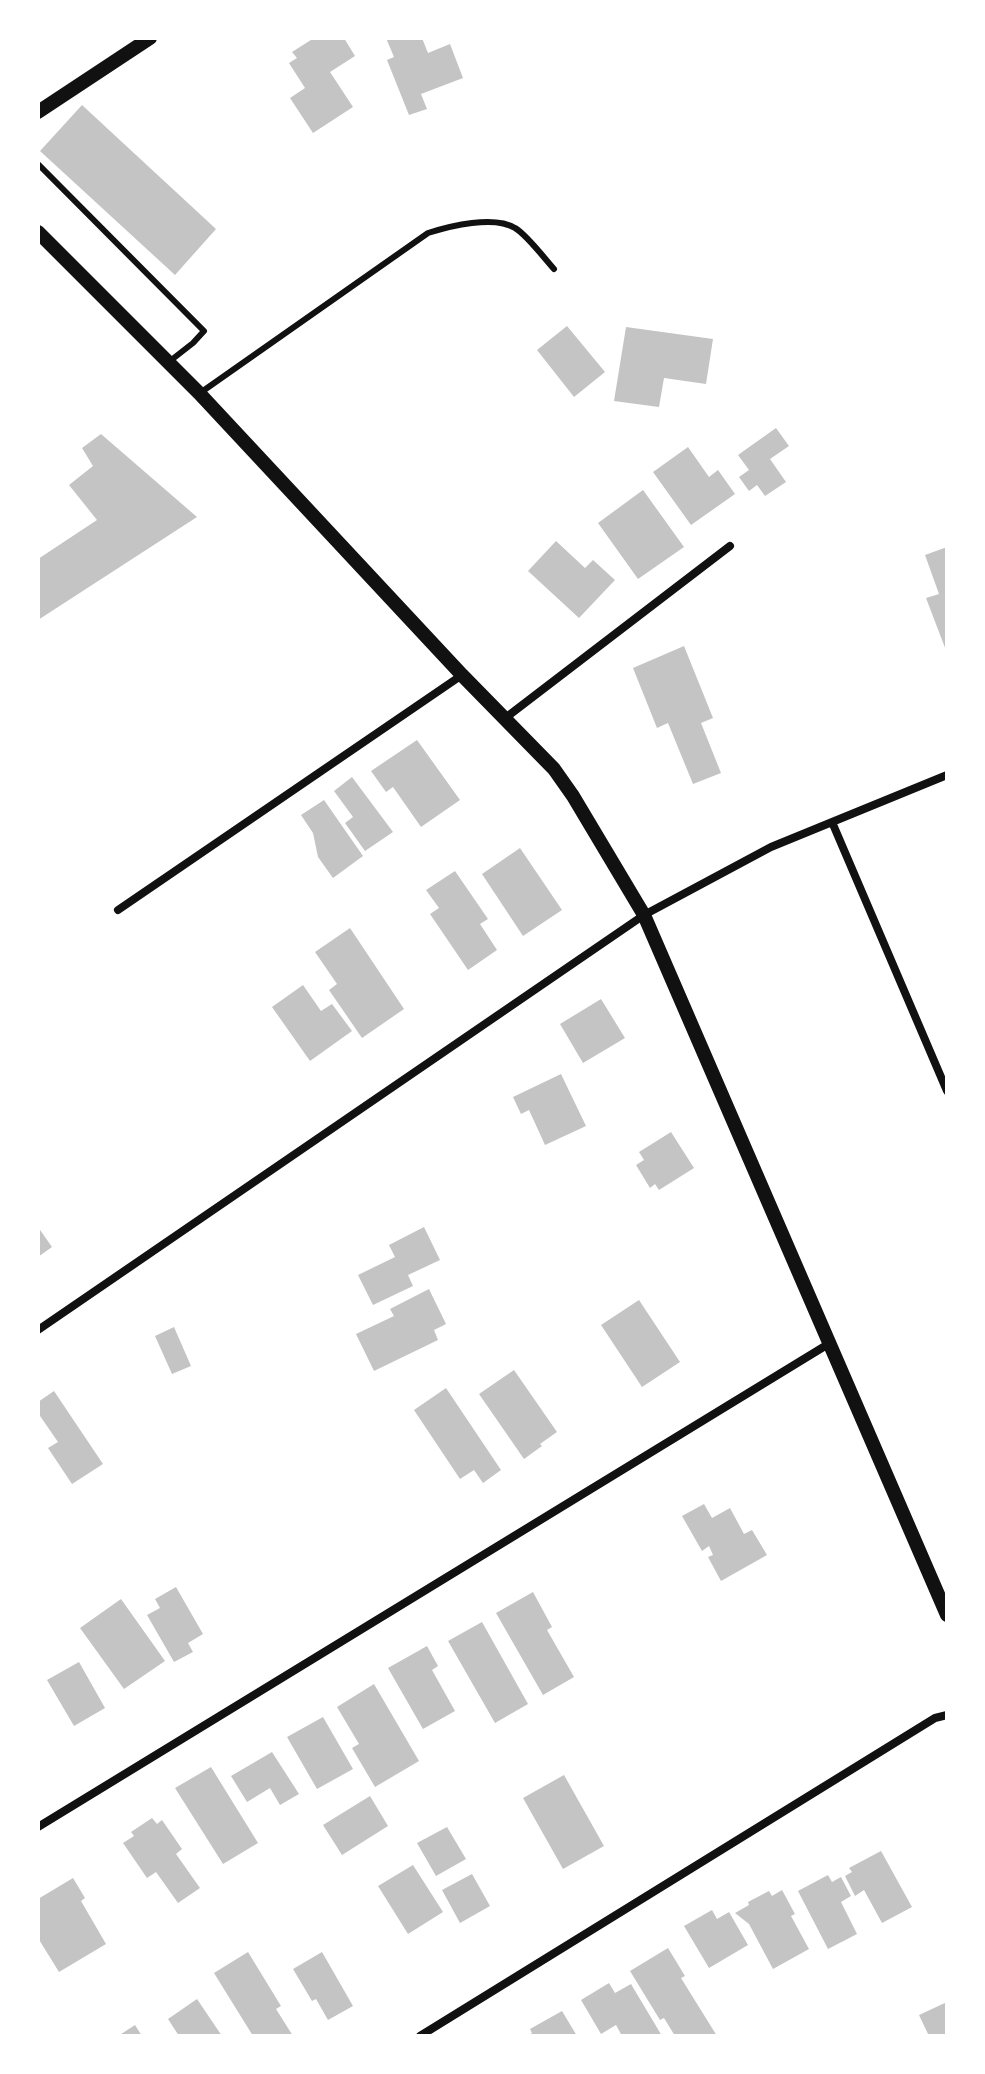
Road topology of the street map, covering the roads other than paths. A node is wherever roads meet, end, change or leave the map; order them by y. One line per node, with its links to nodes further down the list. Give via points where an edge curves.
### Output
1 (150, 38): 2 (street)
2 (38, 112)
3 (38, 164): 6 (lane, via 204,331)
4 (41, 240): 6 (street)
5 (554, 269): 7 (lane, via 516,228 502,224 473,223 428,233)
6 (169, 362): 7 (street)
7 (199, 393): 9 (street)
8 (730, 546): 10 (street)
9 (462, 675): 10 (street); 13 (street)
10 (504, 719): 14 (street, via 554,769)
11 (947, 775): 12 (street)
12 (832, 822): 14 (street, via 771,847); 15 (street)
13 (118, 910)
14 (644, 915): 16 (street); 17 (street)
15 (947, 1091)
16 (38, 1330)
17 (830, 1343): 18 (street); 20 (street)
18 (947, 1615)
19 (947, 1715): 21 (street)
20 (38, 1827)
21 (420, 2036)

